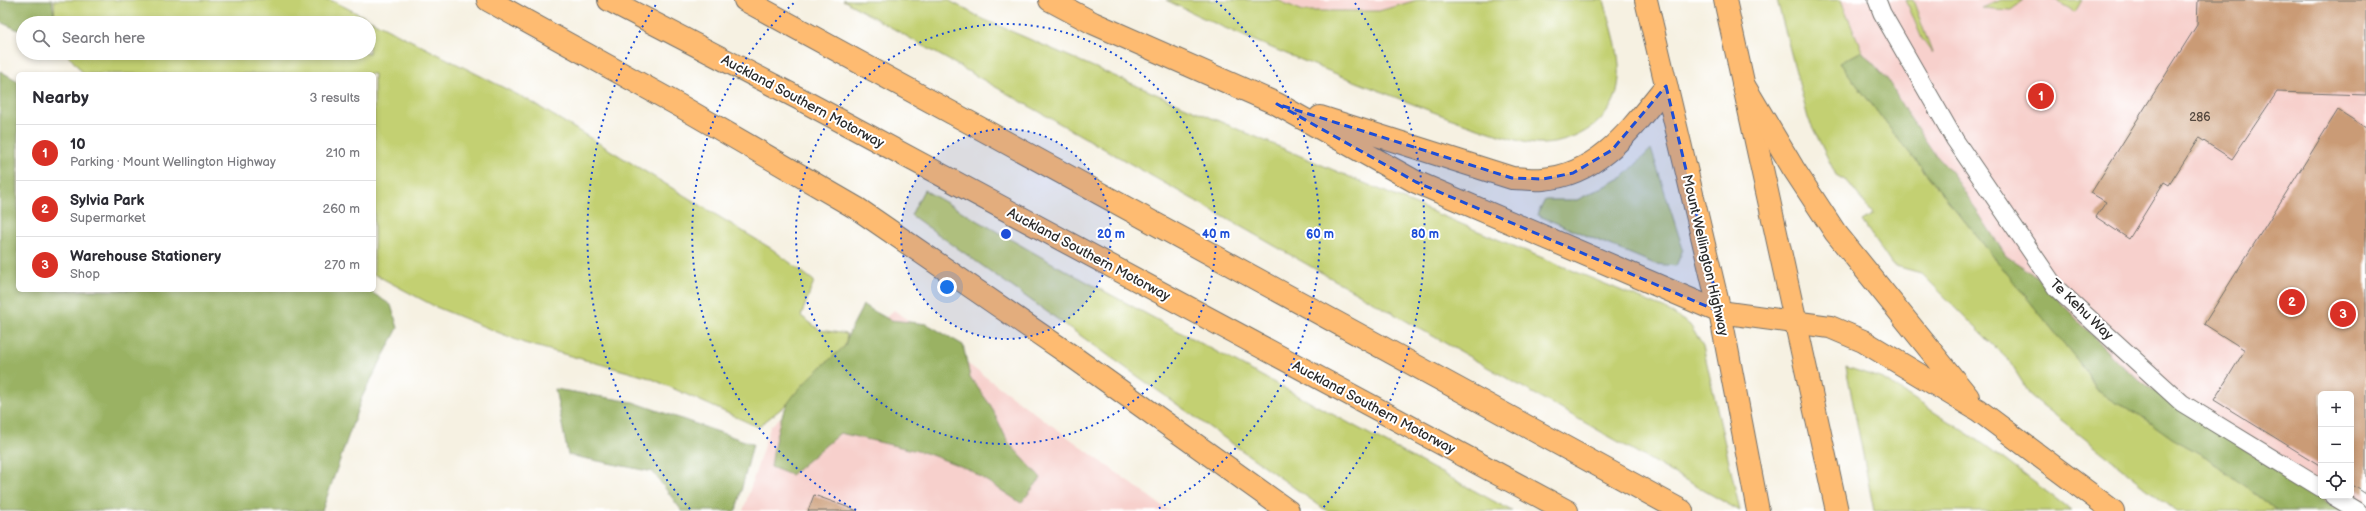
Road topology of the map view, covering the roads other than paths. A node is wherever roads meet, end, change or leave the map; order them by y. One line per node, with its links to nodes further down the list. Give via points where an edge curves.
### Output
1 (488, 0): 16 (main road, via 682,107 858,209 1076,358)
2 (609, 0): 17 (main road, Auckland Southern Motorway, via 814,106)
3 (745, 0): 18 (main road)
4 (1050, 0): 10 (main road, via 1093,22)
5 (1646, 0): 9 (main road, Mount Wellington Highway)
6 (1725, 0): 8 (main road)
7 (1877, 0): 14 (lane, Te Kehu Way, via 1955,140 2056,288 2182,403)
8 (1743, 84): 12 (main road); 13 (main road, via 1835,232)
9 (1666, 86): 10 (main road, via 1612,150 1573,173 1543,180 1505,176); 11 (main road, Mount Wellington Highway)
10 (1277, 104): 11 (main road, via 1416,182)
11 (1720, 312): 12 (main road); 19 (main road, Mount Wellington Highway)
12 (1796, 323): 13 (main road, via 1830,327 1863,340); 20 (main road)
13 (1978, 410): 21 (main road)
14 (2318, 486)
15 (2338, 499): 22 (lane)
16 (1288, 511)
17 (1567, 511)
18 (1682, 511)
19 (1758, 511)
20 (1837, 511)
21 (2113, 511)
22 (2358, 511)

